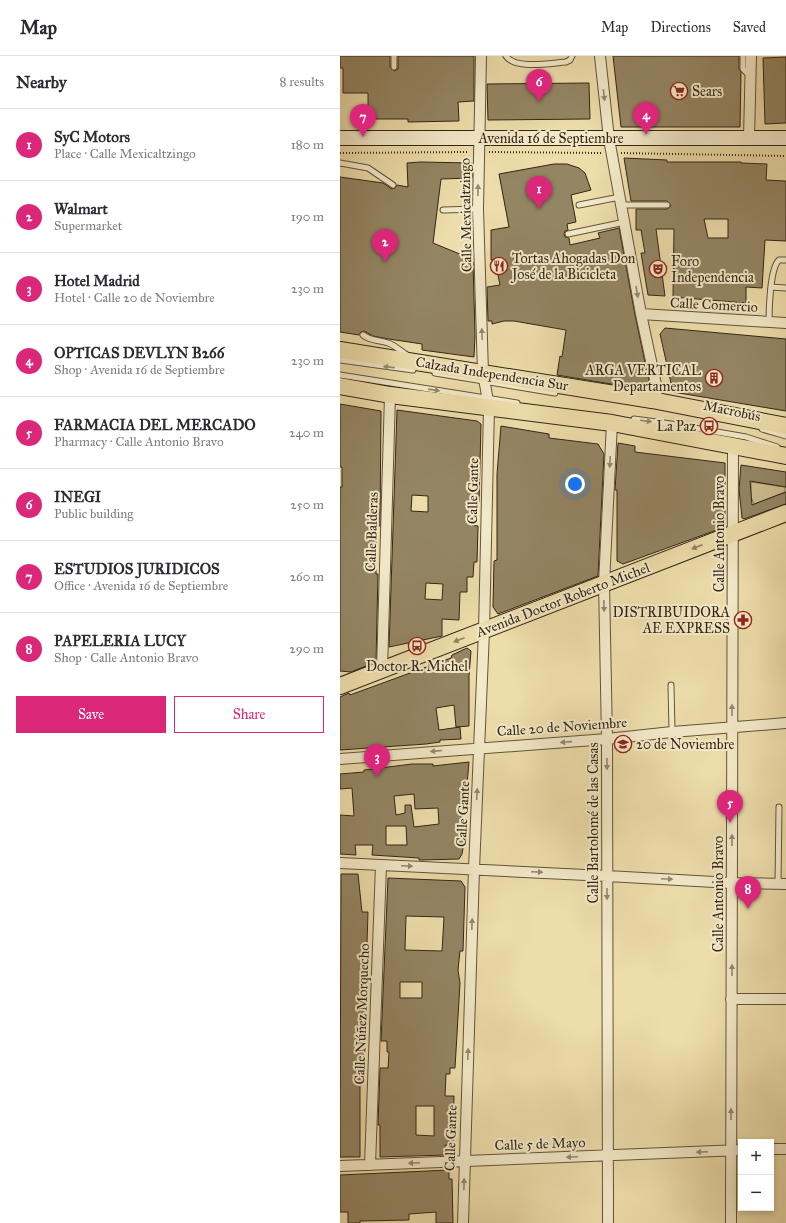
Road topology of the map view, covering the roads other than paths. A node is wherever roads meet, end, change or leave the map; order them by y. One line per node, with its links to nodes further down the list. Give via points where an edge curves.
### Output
1 (394, 56): 8 (lane)
2 (481, 56): 11 (street, Calle Mexicaltzingo)
3 (506, 56): 4 (lane, via 509,60 522,64 566,62)
4 (572, 56)
5 (600, 56): 14 (street, one-way to 14)
6 (743, 56): 9 (lane, via 743,69)
7 (752, 56): 9 (street)
8 (394, 67)
9 (751, 76): 12 (street)
10 (340, 138): 11 (street, Avenida 16 de Septiembre)
11 (479, 138): 14 (street, Avenida 16 de Septiembre); 20 (street, Calle Mexicaltzingo, one-way to 11)
12 (749, 138): 13 (street, Avenida 16 de Septiembre); 14 (street, Avenida 16 de Septiembre)
13 (786, 138)
14 (609, 139): 17 (street)
15 (340, 164): 16 (lane, via 368,168)
16 (393, 184)
17 (621, 201): 18 (lane); 19 (lane); 22 (street)
18 (579, 205)
19 (667, 205)
20 (478, 209): 21 (lane); 36 (street, Calle Mexicaltzingo, one-way to 20)
21 (443, 210)
22 (624, 222): 23 (lane); 27 (street, one-way to 27)
23 (568, 234)
24 (786, 260): 25 (lane, via 779,260 776,263)
25 (771, 287): 26 (lane); 28 (lane)
26 (786, 288)
27 (641, 314): 28 (street, Calle Comercio); 40 (street, via 657,389)
28 (769, 322): 29 (street, Calle Comercio)
29 (786, 323)
30 (364, 336): 33 (lane, via 396,346)
31 (340, 350): 33 (main road, Calzada Independencia Sur)
32 (340, 360): 33 (lane, one-way to 32)
33 (418, 366): 36 (main road, Calzada Independencia Sur)
34 (428, 372): 36 (lane)
35 (340, 375): 41 (lane, one-way to 41)
36 (484, 377): 38 (lane, via 503,385); 40 (main road, Calzada Independencia Sur); 41 (street, Calle Mexicaltzingo)
37 (340, 386): 39 (main road)
38 (564, 394)
39 (390, 395): 41 (main road); 53 (street, Calle Balderas)
40 (652, 400): 45 (main road, Calzada Independencia Sur)
41 (488, 402): 42 (lane); 44 (main road); 52 (street, Calle Gante)
42 (524, 404)
43 (724, 420): 46 (lane, Macrobús, via 748,424)
44 (620, 421): 47 (main road); 48 (lane, Macrobús, one-way to 48, via 671,424 746,437); 51 (street, Calle Bartolomé de las Casas, one-way to 51)
45 (786, 426)
46 (786, 436)
47 (733, 446): 48 (main road); 50 (street, Calle Antonio Bravo)
48 (783, 452)
49 (786, 513): 50 (main road, Avenida Doctor Roberto Michel)
50 (733, 534): 51 (main road, Avenida Doctor Roberto Michel, one-way to 51); 57 (street, Calle Antonio Bravo, one-way to 50)
51 (604, 583): 52 (main road, Avenida Doctor Roberto Michel); 59 (street, Calle Bartolomé de las Casas, one-way to 59)
52 (484, 631): 53 (main road, Avenida Doctor Roberto Michel, one-way to 53); 60 (street, Calle Gante)
53 (382, 670): 55 (main road, Avenida Doctor Roberto Michel)
54 (670, 685): 58 (lane)
55 (340, 686)
56 (786, 724): 57 (street, Calle 20 de Noviembre)
57 (732, 728): 58 (street, Calle 20 de Noviembre); 67 (street, Calle Antonio Bravo, one-way to 57)
58 (672, 732): 59 (street, Calle 20 de Noviembre)
59 (607, 739): 60 (street, Calle 20 de Noviembre, one-way to 60); 66 (street, Calle Bartolomé de las Casas, one-way to 66)
60 (480, 748): 61 (street, Calle 20 de Noviembre, one-way to 61); 65 (street, Calle Gante, one-way to 60)
61 (340, 759)
62 (779, 808): 68 (lane)
63 (340, 863): 64 (street)
64 (381, 865): 65 (street, one-way to 65); 76 (street, Calle Núñez Morquecho)
65 (474, 869): 66 (street, one-way to 66); 75 (street, Calle Gante, one-way to 65)
66 (607, 876): 67 (street, one-way to 67); 74 (street, Calle Bartolomé de las Casas, one-way to 74)
67 (732, 883): 68 (street); 69 (street, Calle Antonio Bravo, one-way to 67)
68 (782, 884)
69 (732, 999): 70 (street); 73 (street, Calle Antonio Bravo, one-way to 69)
70 (786, 999)
71 (786, 1149): 72 (street)
72 (774, 1150)
73 (736, 1151): 74 (street, Calle 5 de Mayo, one-way to 74); 80 (street, Calle Antonio Bravo)
74 (607, 1156): 75 (street, Calle 5 de Mayo, one-way to 75); 79 (street, Calle Bartolomé de las Casas)
75 (464, 1161): 76 (street, Calle 5 de Mayo, one-way to 76); 78 (street, Calle Gante, one-way to 75)
76 (370, 1165): 77 (street, Calle 5 de Mayo)
77 (340, 1166)
78 (463, 1223)
79 (608, 1223)
80 (731, 1223)

